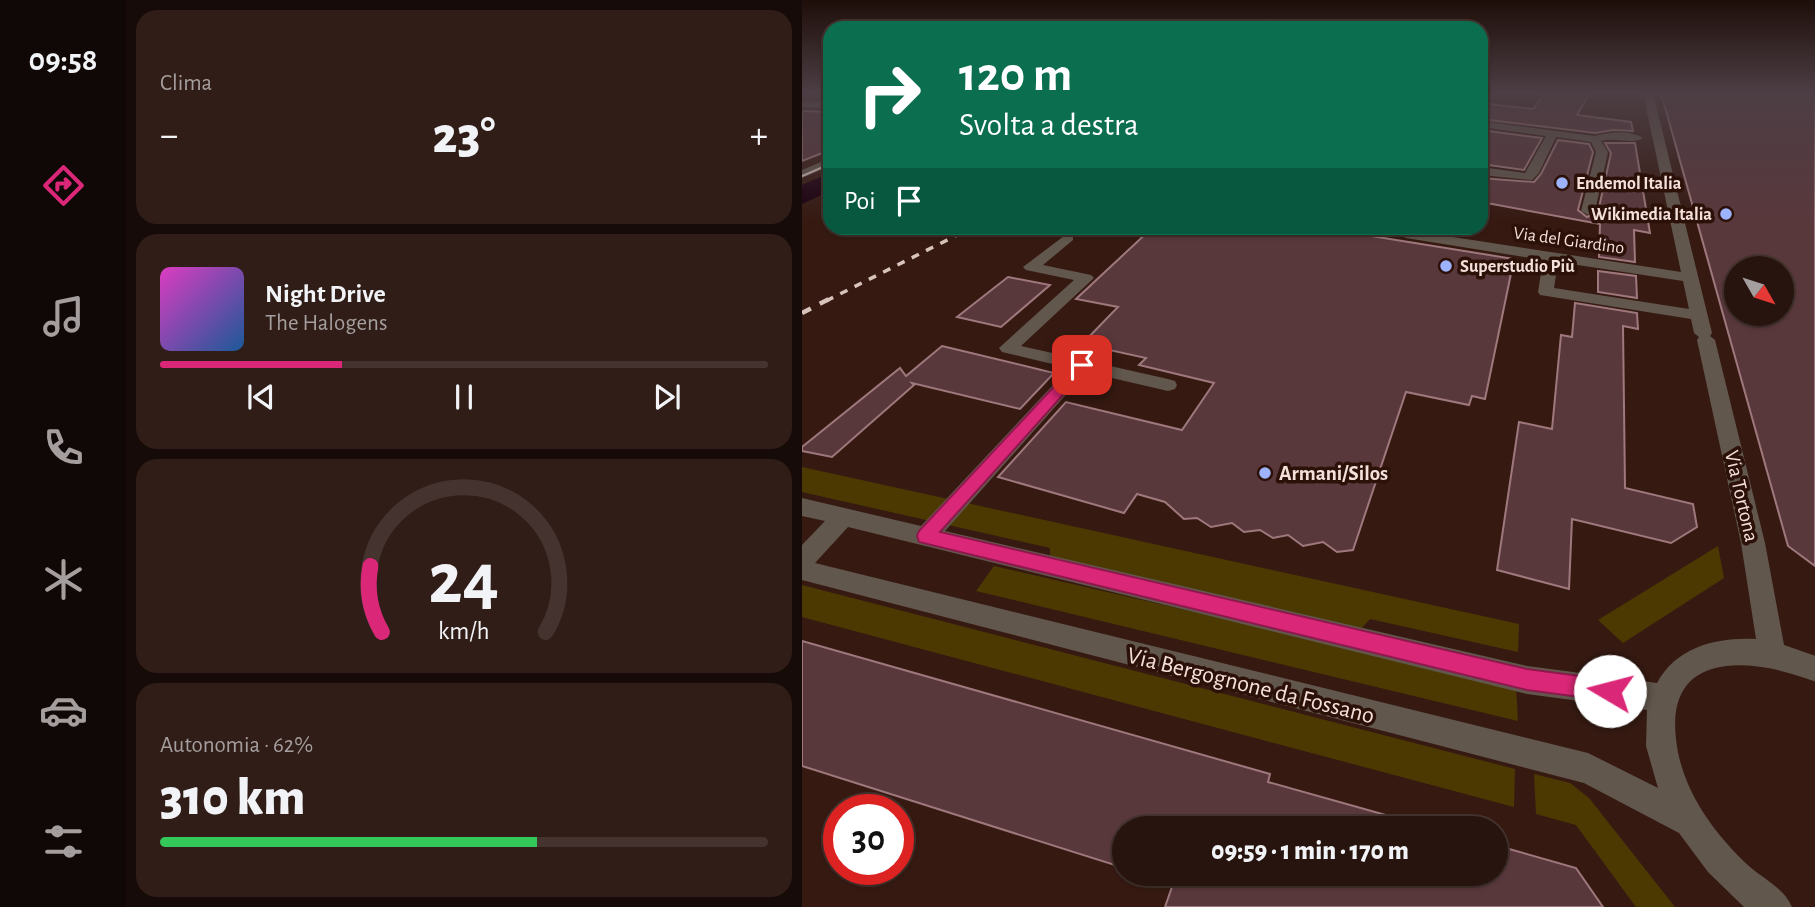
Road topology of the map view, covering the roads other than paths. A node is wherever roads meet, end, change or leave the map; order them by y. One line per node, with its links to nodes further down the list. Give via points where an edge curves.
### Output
1 (1551, 135): 9 (street, via 1528,177)
2 (1563, 135): 7 (street)
3 (1603, 135): 7 (street)
4 (1608, 135): 6 (street)
5 (1658, 135): 15 (street, Via Tortona)
6 (1638, 138)
7 (1595, 139): 11 (street, via 1602,152)
8 (823, 165): 10 (street)
9 (1488, 172)
10 (802, 174)
11 (1588, 211)
12 (1412, 235): 14 (street, Via del Giardino)
13 (1068, 237): 17 (street, via 1031,267 1086,278 1008,348)
14 (1551, 258): 15 (street, Via del Giardino); 16 (street, via 1546,292)
15 (1691, 278): 16 (street, Via Tortona)
16 (1699, 315): 24 (street, Via Tortona, via 1753,543)
17 (1082, 365): 18 (street); 21 (street)
18 (1168, 385)
19 (802, 508): 20 (street)
20 (843, 517): 21 (street); 22 (street)
21 (926, 536): 26 (street, via 1527,680)
22 (802, 561)
23 (802, 570): 27 (street, Via Bergognone da Fossano, via 1588,769)
24 (1772, 654): 25 (street); 26 (street, via 1732,651 1709,655 1682,672)
25 (1815, 668)
26 (1664, 698): 27 (street, via 1662,754 1673,788)
27 (1692, 822): 28 (street, via 1733,873)
28 (1774, 907)

